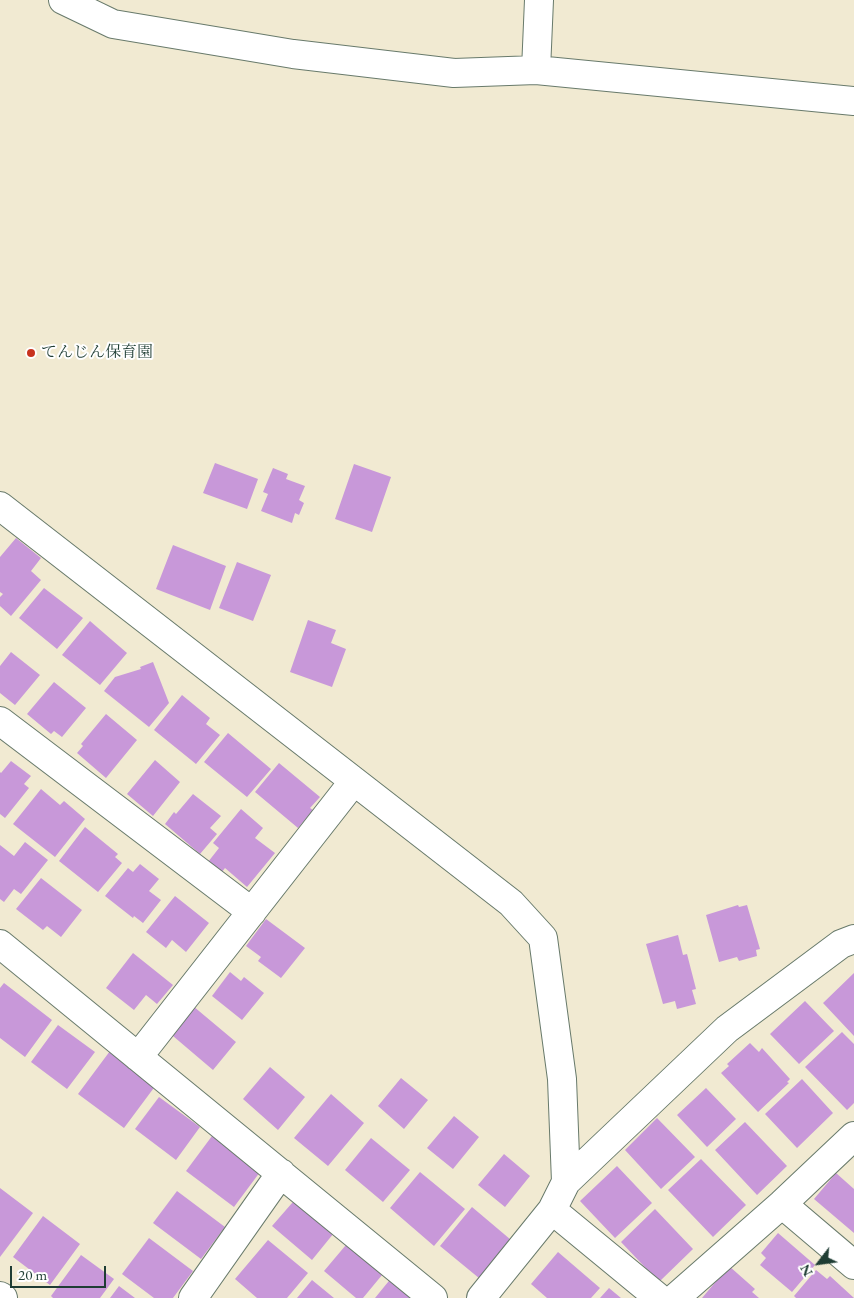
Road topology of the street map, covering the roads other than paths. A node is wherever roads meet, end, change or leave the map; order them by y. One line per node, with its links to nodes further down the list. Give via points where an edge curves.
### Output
1 (63, 0): 3 (street, via 113,24 293,54 454,73)
2 (539, 0): 3 (street)
3 (536, 70): 4 (street)
4 (854, 101)
5 (2, 511): 7 (street)
6 (0, 721): 8 (street)
7 (354, 781): 8 (street); 14 (street, via 511,903 543,938 562,1079)
8 (252, 912): 11 (street)
9 (854, 939): 14 (street, via 840,944 727,1029)
10 (0, 944): 11 (street)
11 (138, 1057): 13 (street)
12 (854, 1136): 15 (street)
13 (281, 1173): 20 (street); 21 (street)
14 (566, 1182): 16 (street)
15 (782, 1204): 17 (street); 24 (street)
16 (552, 1210): 22 (street); 23 (street)
17 (854, 1265)
18 (0, 1296): 19 (street)
19 (3, 1298)
20 (193, 1298)
21 (433, 1298)
22 (481, 1298)
23 (659, 1298)
24 (675, 1298)

